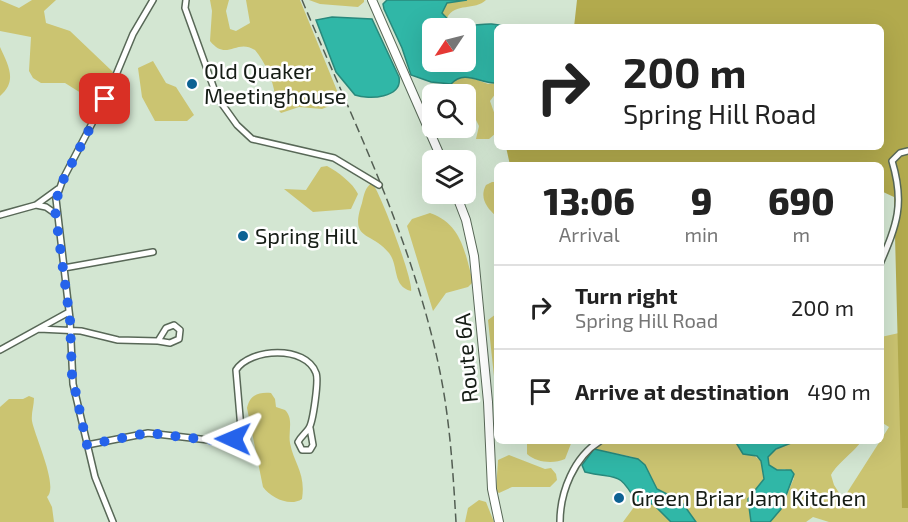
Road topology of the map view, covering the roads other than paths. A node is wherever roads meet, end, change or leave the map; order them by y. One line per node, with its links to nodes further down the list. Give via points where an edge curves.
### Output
1 (153, 0): 7 (street)
2 (186, 0): 6 (street, via 185,8 217,97 237,125 252,139 334,158)
3 (372, 0): 4 (main road)
4 (438, 150)
5 (908, 151): 13 (street, via 892,161 900,187 898,214)
6 (379, 185)
7 (59, 188): 9 (street); 10 (street)
8 (460, 204): 24 (main road, Route 6A, via 474,256 492,489)
9 (36, 205): 10 (street); 11 (street)
10 (56, 214): 14 (street)
11 (0, 215)
12 (153, 252): 14 (street)
13 (884, 253)
14 (64, 268): 15 (street)
15 (69, 312): 16 (street); 17 (street)
16 (39, 328): 17 (street); 19 (street)
17 (70, 330): 18 (street, via 118,340); 22 (street, via 72,375)
18 (158, 341)
19 (0, 350)
20 (310, 428): 22 (street, via 318,381 314,368 298,356 261,355 244,361 236,370 241,429 233,439 226,442 148,433)
21 (596, 444): 25 (street, via 585,452 574,470 564,494)
22 (87, 445): 23 (street)
23 (113, 522)
24 (500, 522)
25 (560, 522)

